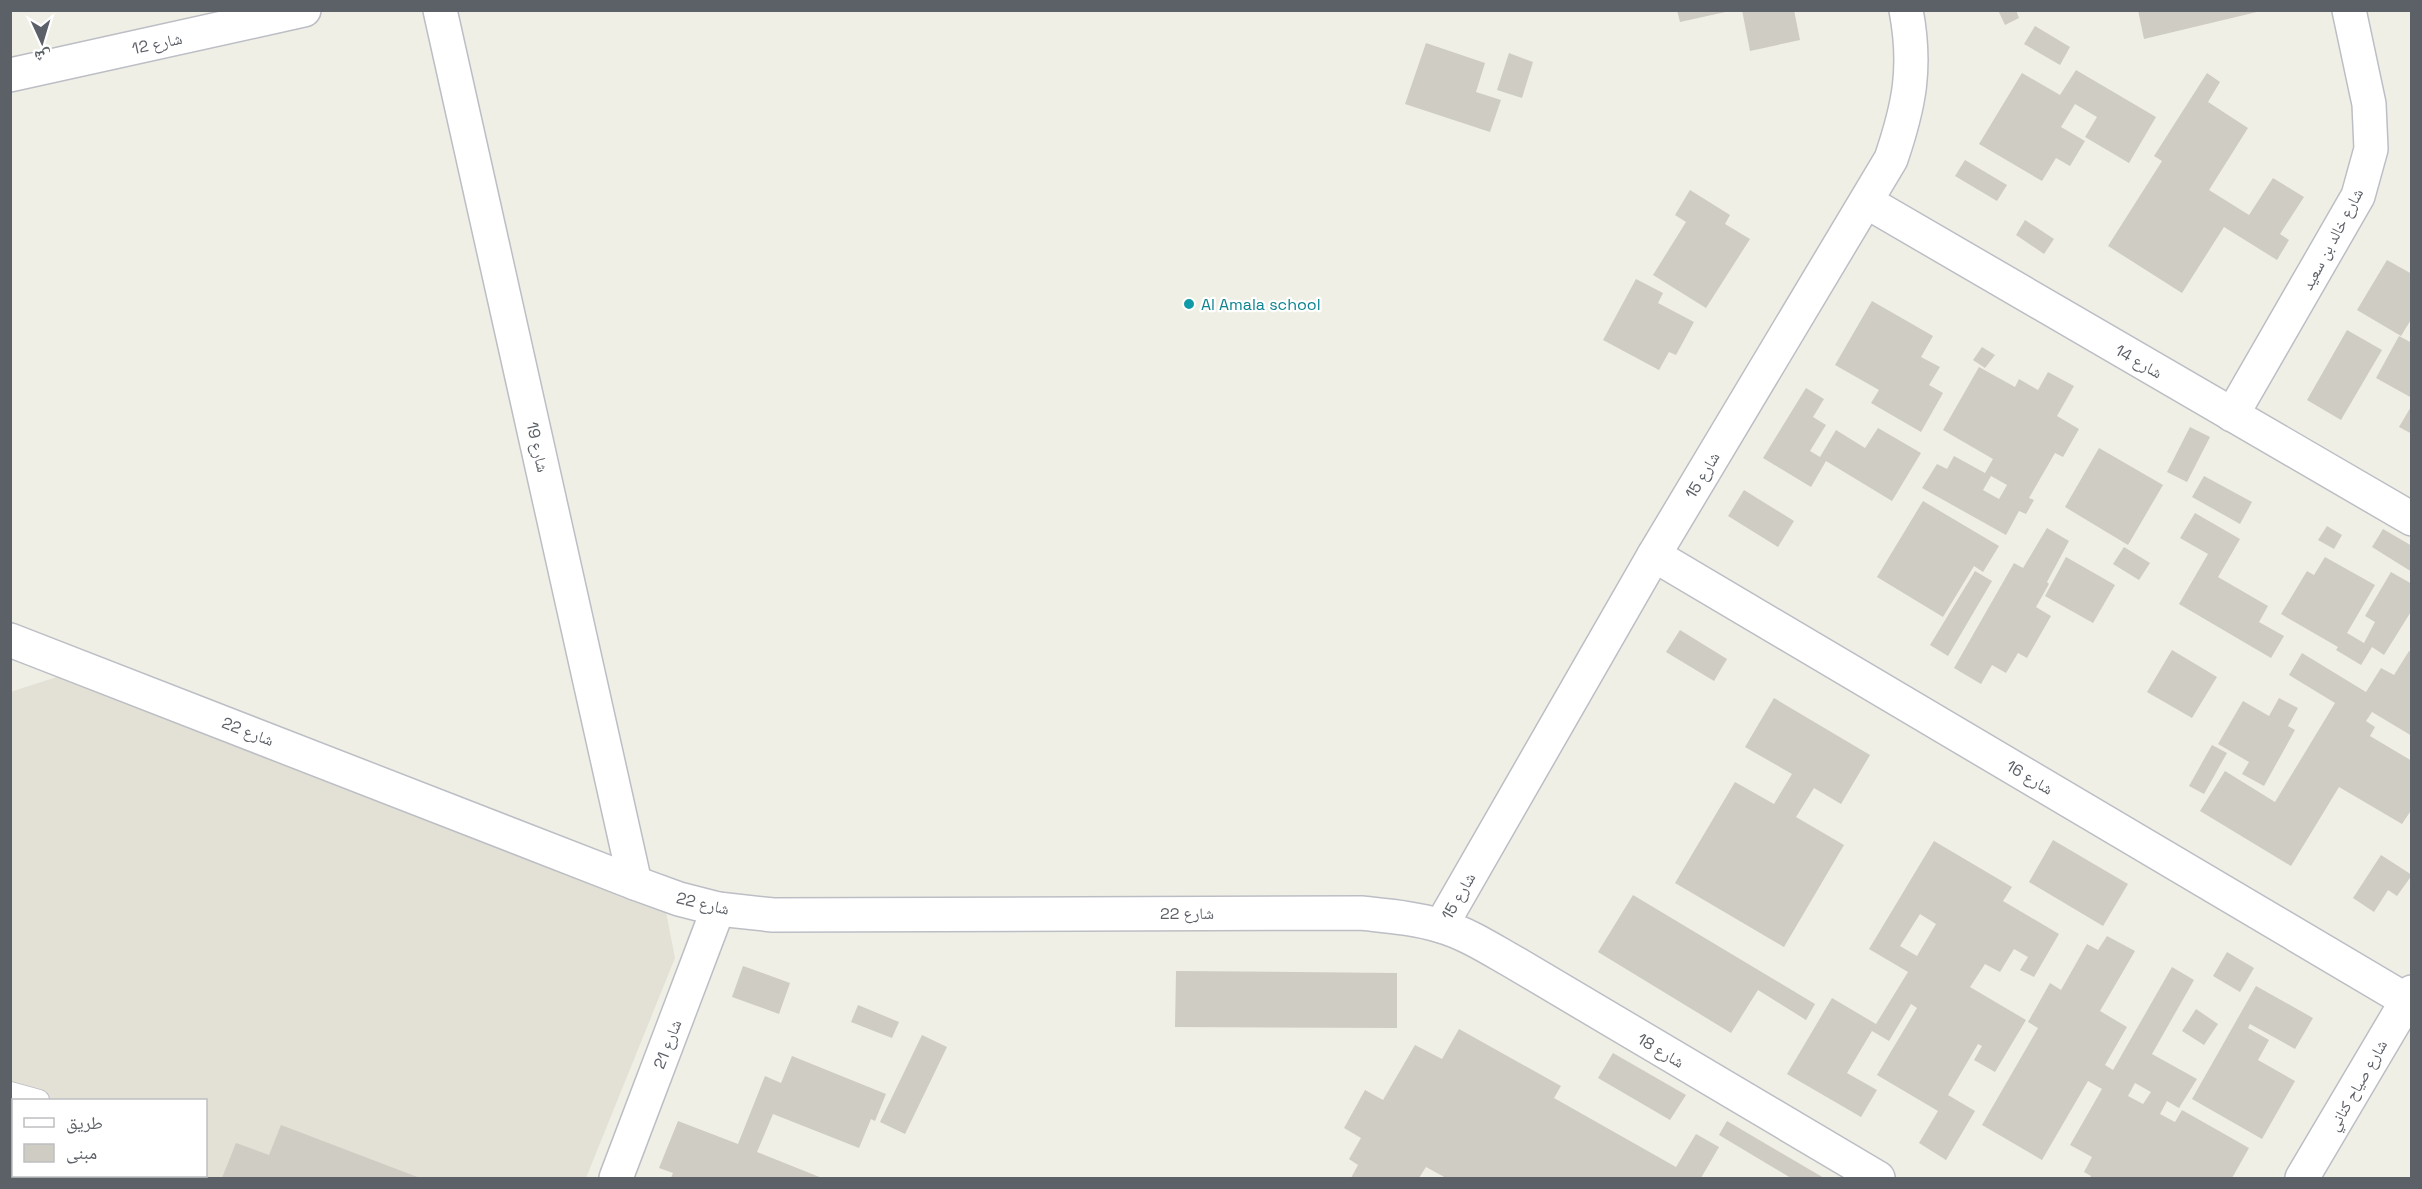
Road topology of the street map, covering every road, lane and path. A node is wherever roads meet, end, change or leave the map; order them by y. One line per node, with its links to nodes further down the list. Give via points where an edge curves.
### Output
1 (304, 10): 5 (street, شارع 12)
2 (440, 10): 11 (street, شارع 19)
3 (1906, 10): 6 (street, شارع 15, via 1912,69 1906,116 1891,159)
4 (2349, 10): 7 (street, شارع خالد بن سعيد, via 2369,104 2371,148 2358,196)
5 (10, 75)
6 (1867, 202): 7 (street, شارع 14); 9 (street, شارع 15)
7 (2232, 415): 8 (street, شارع 14)
8 (2412, 519)
9 (1654, 555): 13 (street, شارع 15); 14 (street, شارع 16)
10 (10, 640): 11 (street, شارع 22)
11 (635, 883): 12 (street, شارع 22)
12 (718, 909): 13 (street, شارع 22, via 772,915 1361,913); 17 (street, شارع 21)
13 (1441, 926): 18 (street, شارع 18, via 1516,964)
14 (2409, 996): 19 (street, شارع صياح كناني)
15 (10, 1092): 16 (lane)
16 (33, 1099)
17 (616, 1179)
18 (1878, 1179)
19 (2302, 1179)

